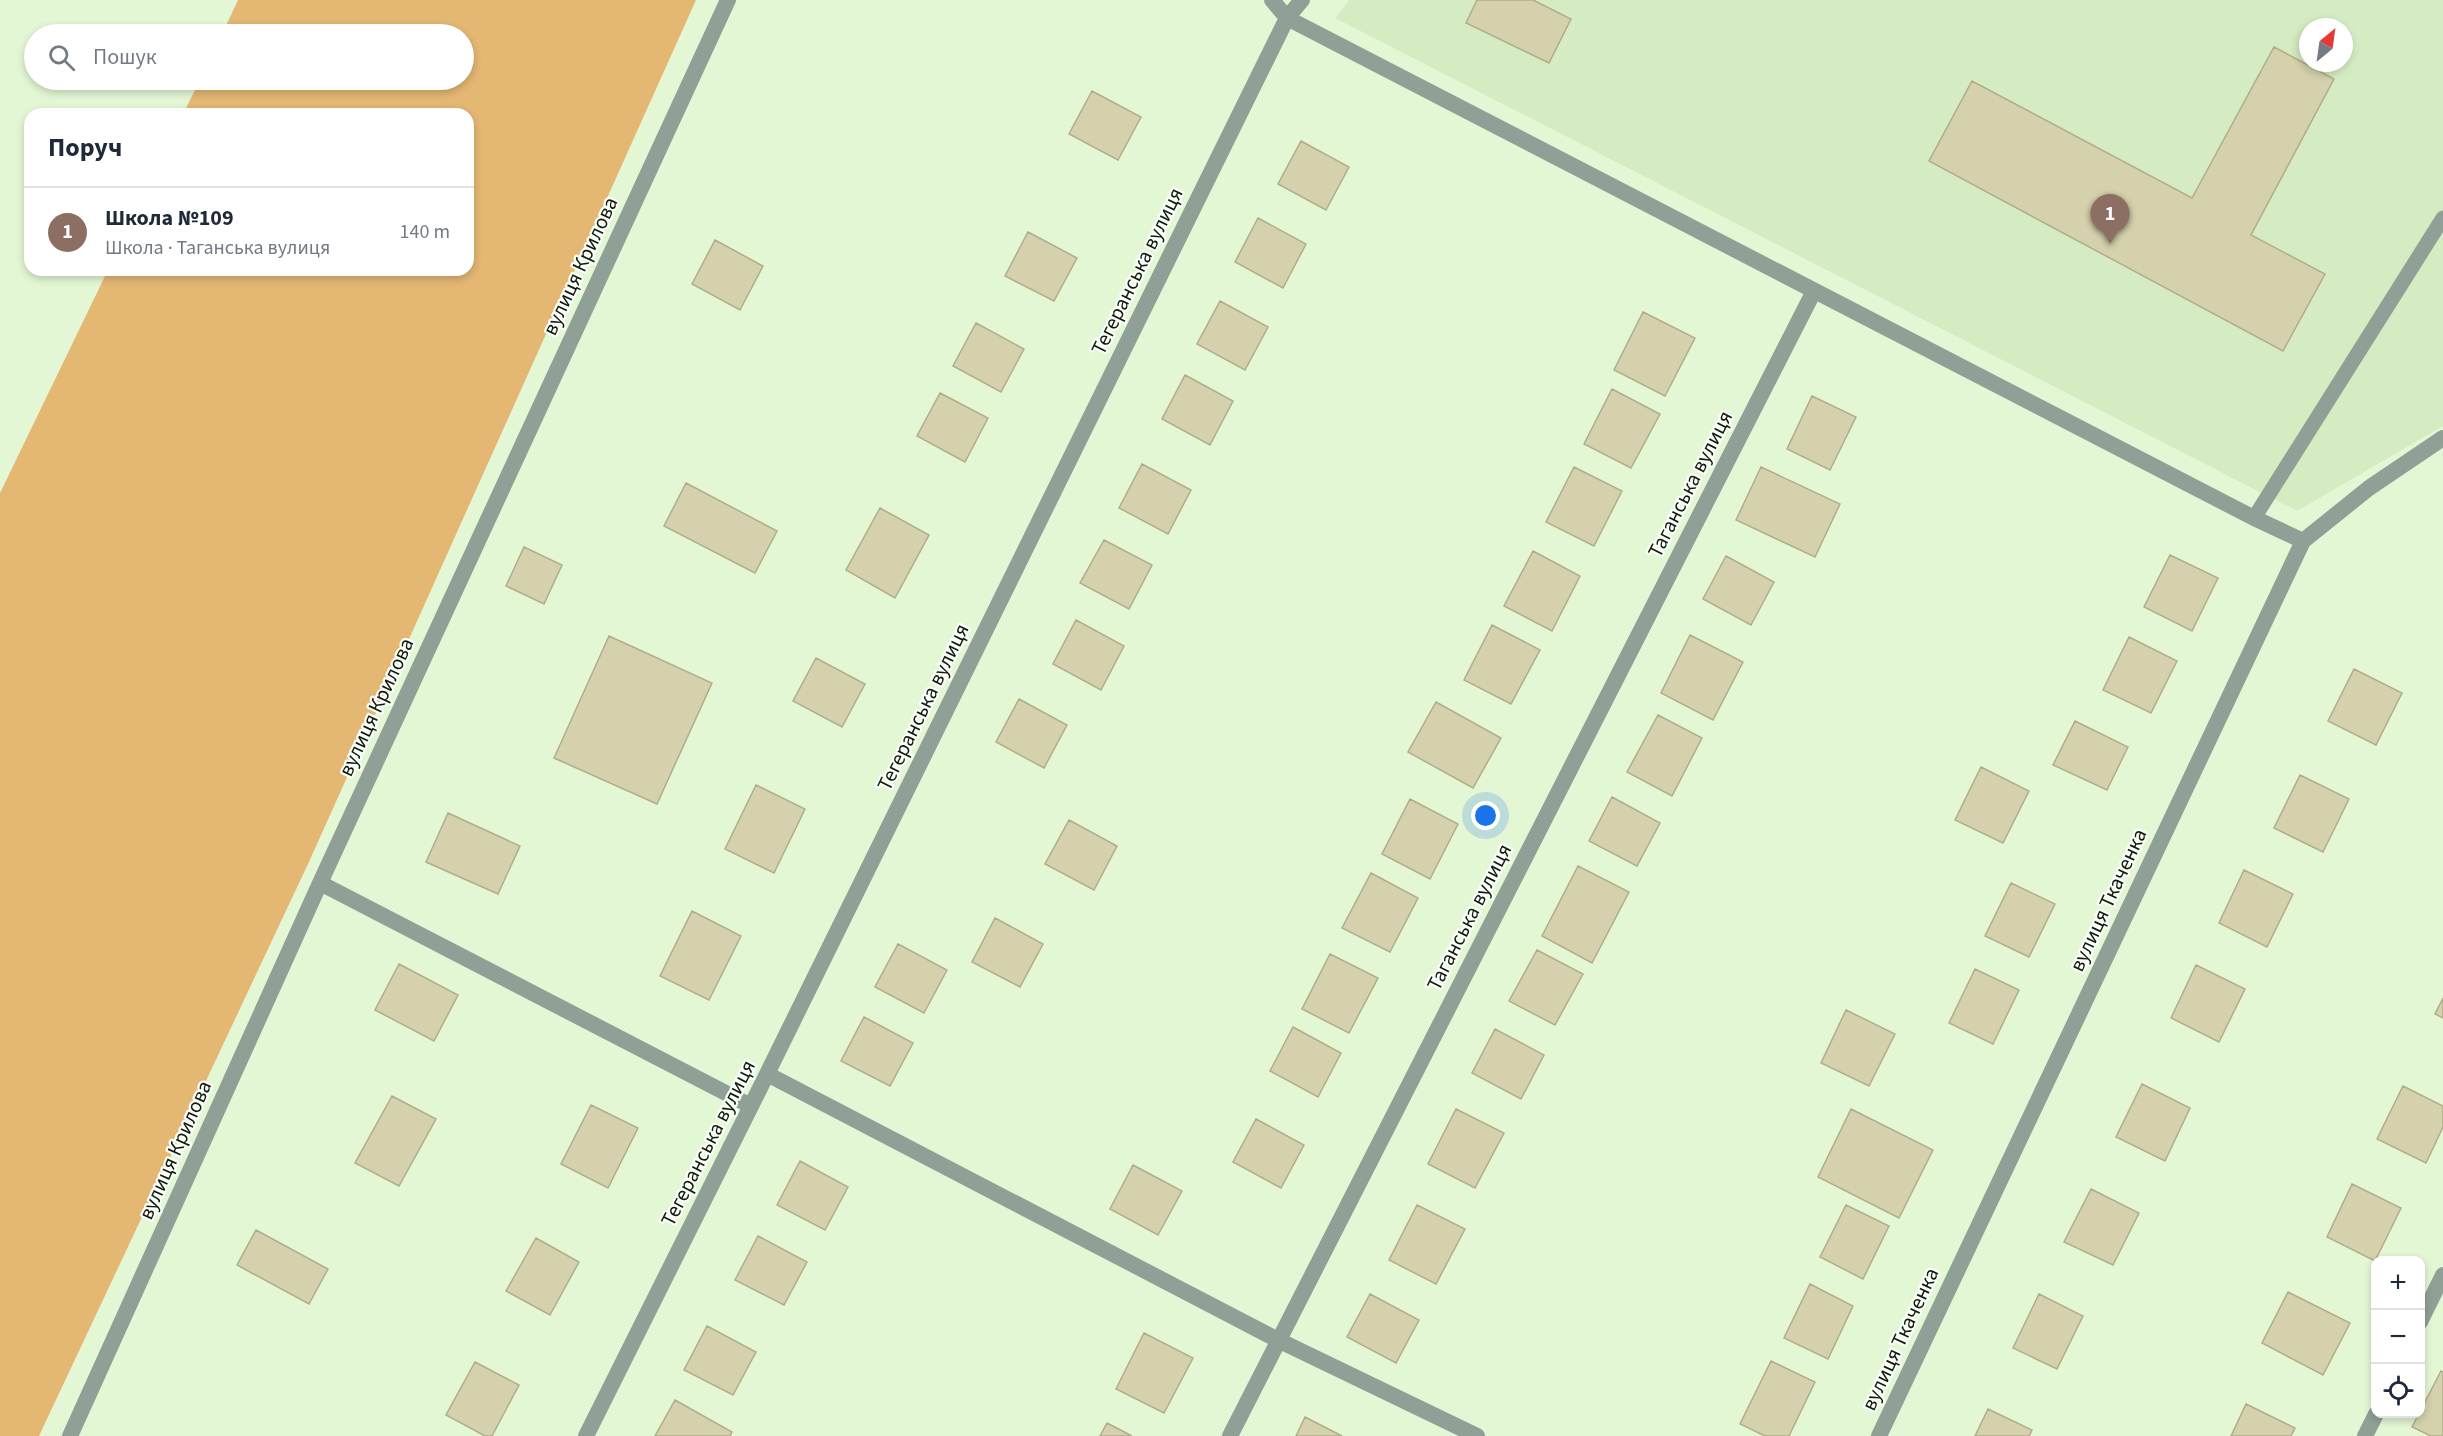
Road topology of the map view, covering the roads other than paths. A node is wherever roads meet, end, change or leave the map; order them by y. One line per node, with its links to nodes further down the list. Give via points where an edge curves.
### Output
1 (728, 0): 10 (street, вулиця Крилова)
2 (1272, 0): 4 (street)
3 (1302, 0): 4 (street, Тегеранська вулиця)
4 (1287, 18): 6 (street); 11 (street, Тегеранська вулиця)
5 (2443, 218): 8 (lane)
6 (1814, 291): 8 (street); 15 (street, Таганська вулиця)
7 (2443, 438): 9 (street, вулиця Ткаченка, via 2369,488)
8 (2254, 518): 9 (street)
9 (2303, 541): 21 (street, вулиця Ткаченка)
10 (320, 883): 12 (street); 17 (street, вулиця Крилова)
11 (767, 1074): 12 (street, Тегеранська вулиця); 15 (street)
12 (751, 1106): 18 (street, Тегеранська вулиця)
13 (2443, 1275): 14 (street)
14 (2425, 1313)
15 (1278, 1340): 19 (street, Таганська вулиця); 20 (street)
16 (2374, 1418): 22 (street)
17 (70, 1436)
18 (586, 1436)
19 (1230, 1436)
20 (1477, 1436)
21 (1879, 1436)
22 (2365, 1436)

